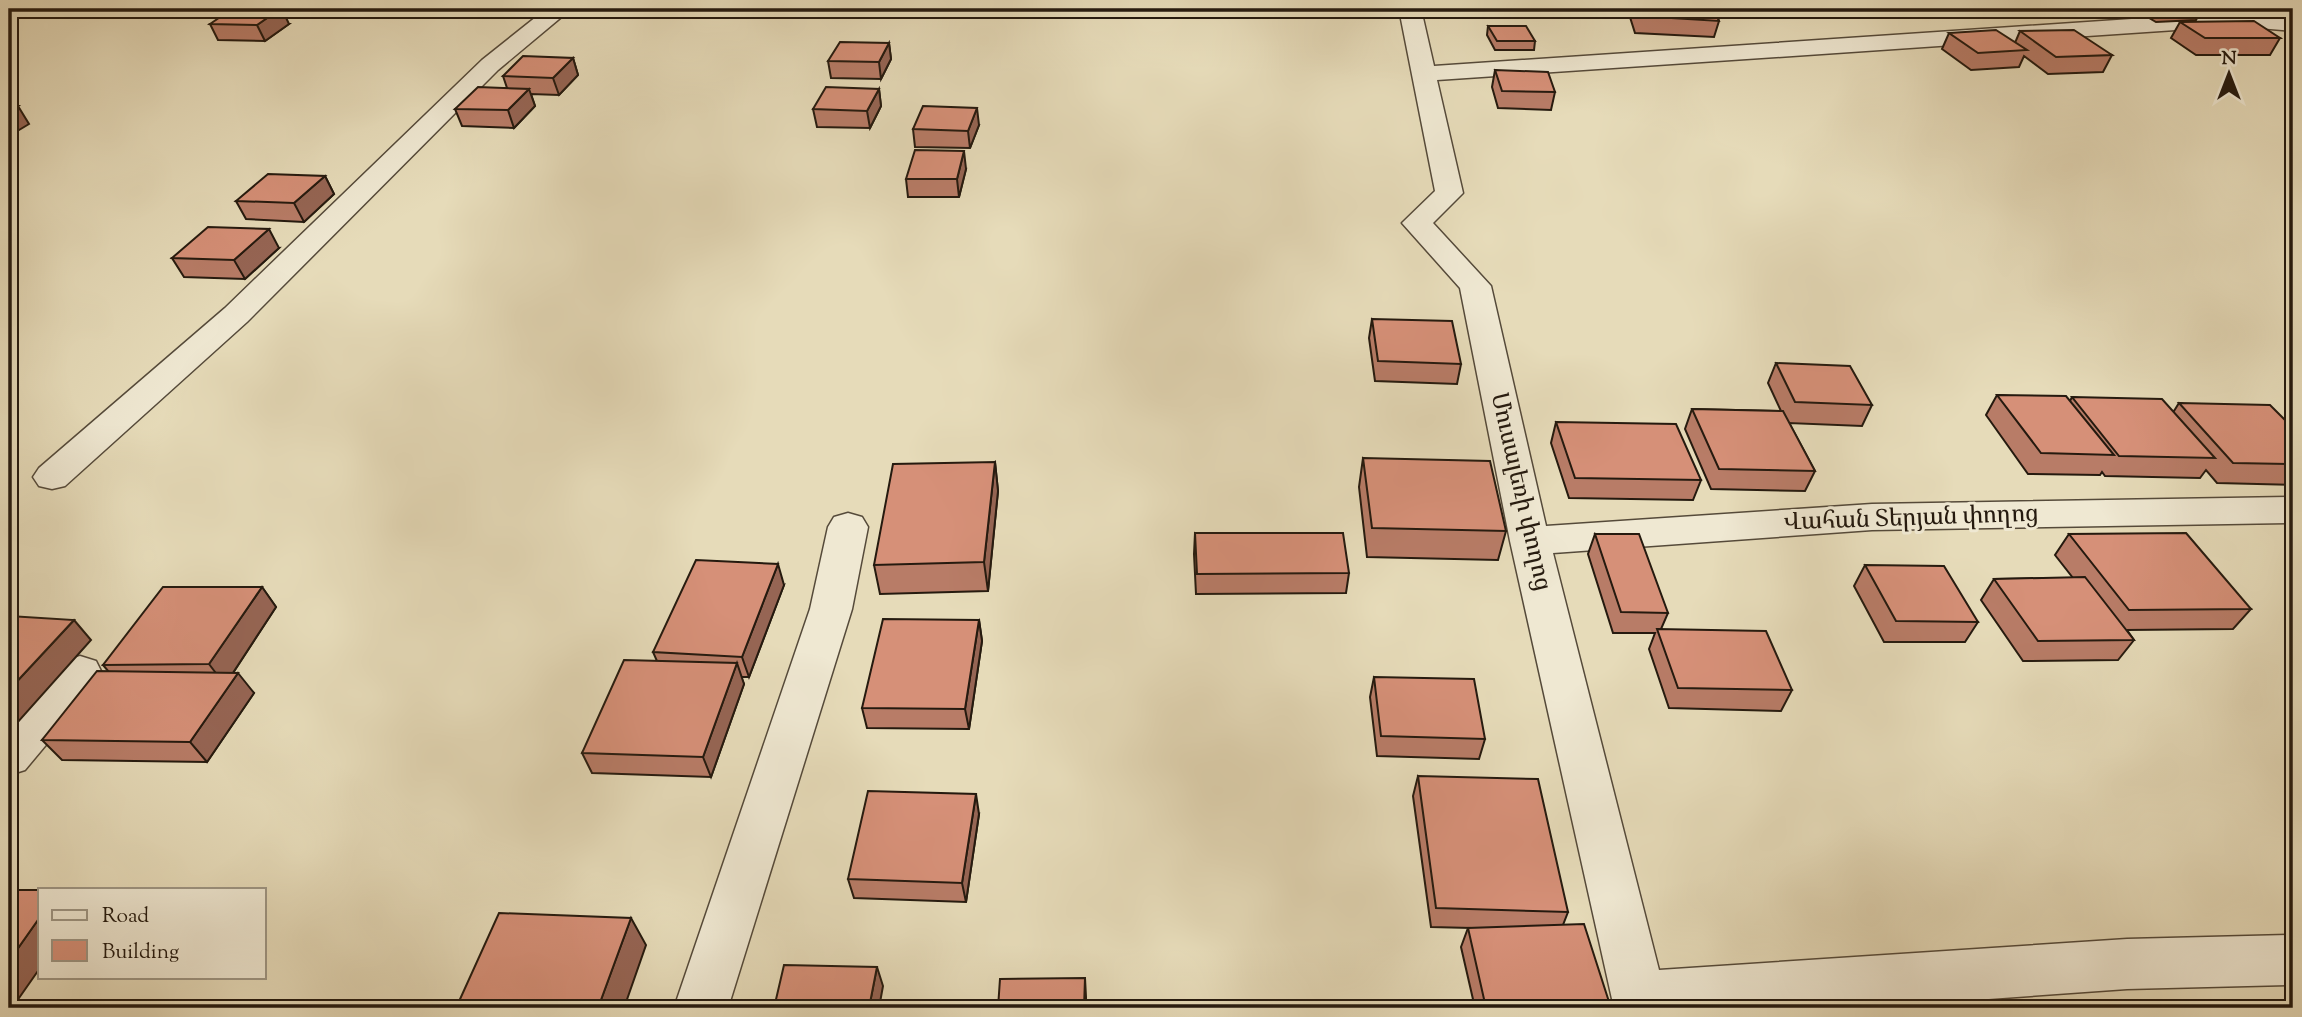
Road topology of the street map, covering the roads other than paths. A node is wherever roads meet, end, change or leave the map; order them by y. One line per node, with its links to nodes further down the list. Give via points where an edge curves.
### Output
1 (560, 9): 5 (street, via 490,65 236,315)
2 (1410, 9): 4 (street, Մուսալեռի փողոց)
3 (2293, 24): 4 (street, via 2235,19)
4 (1424, 74): 8 (street, Մուսալեռի փողոց, via 1449,193 1417,223 1475,286)
5 (52, 477)
6 (2293, 510): 8 (street, Վահան Տերյան փողոց, via 1872,517)
7 (848, 527): 13 (street, via 831,609)
8 (1530, 541): 12 (street, Մուսալեռի փողոց)
9 (80, 673): 10 (street)
10 (9, 756)
11 (2293, 960): 12 (street, via 2127,964)
12 (1641, 1003)
13 (701, 1008)

